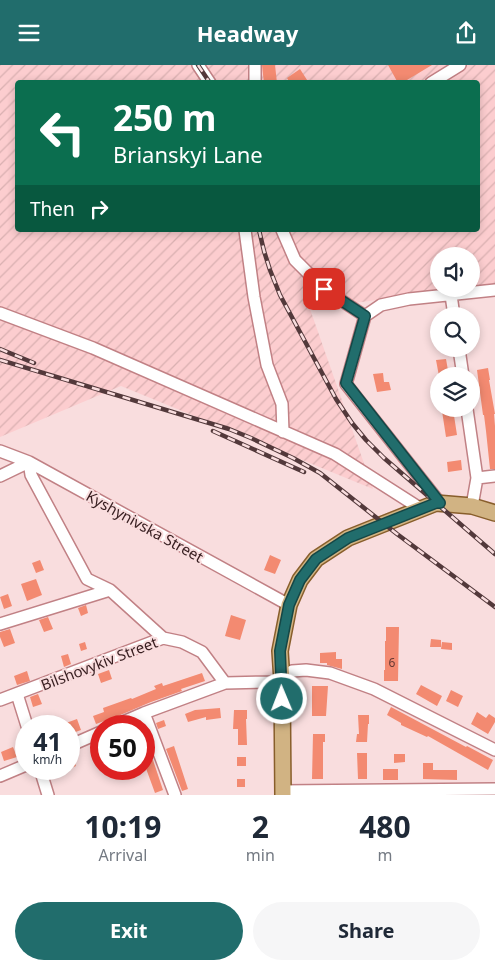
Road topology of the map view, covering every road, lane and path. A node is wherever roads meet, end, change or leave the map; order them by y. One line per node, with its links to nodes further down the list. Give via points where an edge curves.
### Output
1 (198, 65): 4 (street)
2 (255, 65): 5 (street)
3 (460, 65): 6 (street)
4 (208, 80)
5 (255, 80)
6 (436, 80)
7 (245, 232): 15 (street, via 267,365 282,404)
8 (283, 232): 13 (street, via 295,260 324,289)
9 (493, 289): 10 (street)
10 (480, 291)
11 (430, 297): 13 (street, via 381,305)
12 (0, 313): 15 (street, via 93,348)
13 (365, 316): 21 (street, via 346,383)
14 (468, 417): 20 (street)
15 (283, 432): 23 (street, via 334,455)
16 (0, 451): 17 (street, Kyshynivska Street)
17 (28, 462): 19 (street); 25 (street, via 31,475 87,579); 26 (street, Kyshynivska Street)
18 (495, 476): 20 (street)
19 (0, 477)
20 (477, 478): 22 (street)
21 (440, 503): 22 (main road); 23 (main road)
22 (472, 506): 24 (main road)
23 (421, 509): 26 (main road, via 348,538 316,559 300,580)
24 (495, 513)
25 (110, 590): 27 (street); 28 (street)
26 (289, 605): 29 (main road, via 280,651)
27 (0, 624)
28 (163, 638): 30 (street, Bilshovykiv Street, via 182,642 202,652); 31 (street, Bilshovykiv Street)
29 (282, 681): 30 (street); 36 (street, via 292,671 330,673 374,689); 41 (main road)
30 (225, 683): 33 (street)
31 (16, 694): 32 (street, Bilshovykiv Street); 34 (street)
32 (0, 699)
33 (144, 713): 35 (street); 43 (street)
34 (23, 715)
35 (139, 715)
36 (495, 750)
37 (15, 770): 38 (street)
38 (0, 776)
39 (43, 780): 42 (street)
40 (495, 789): 41 (street)
41 (282, 793)
42 (48, 795)
43 (175, 795)

